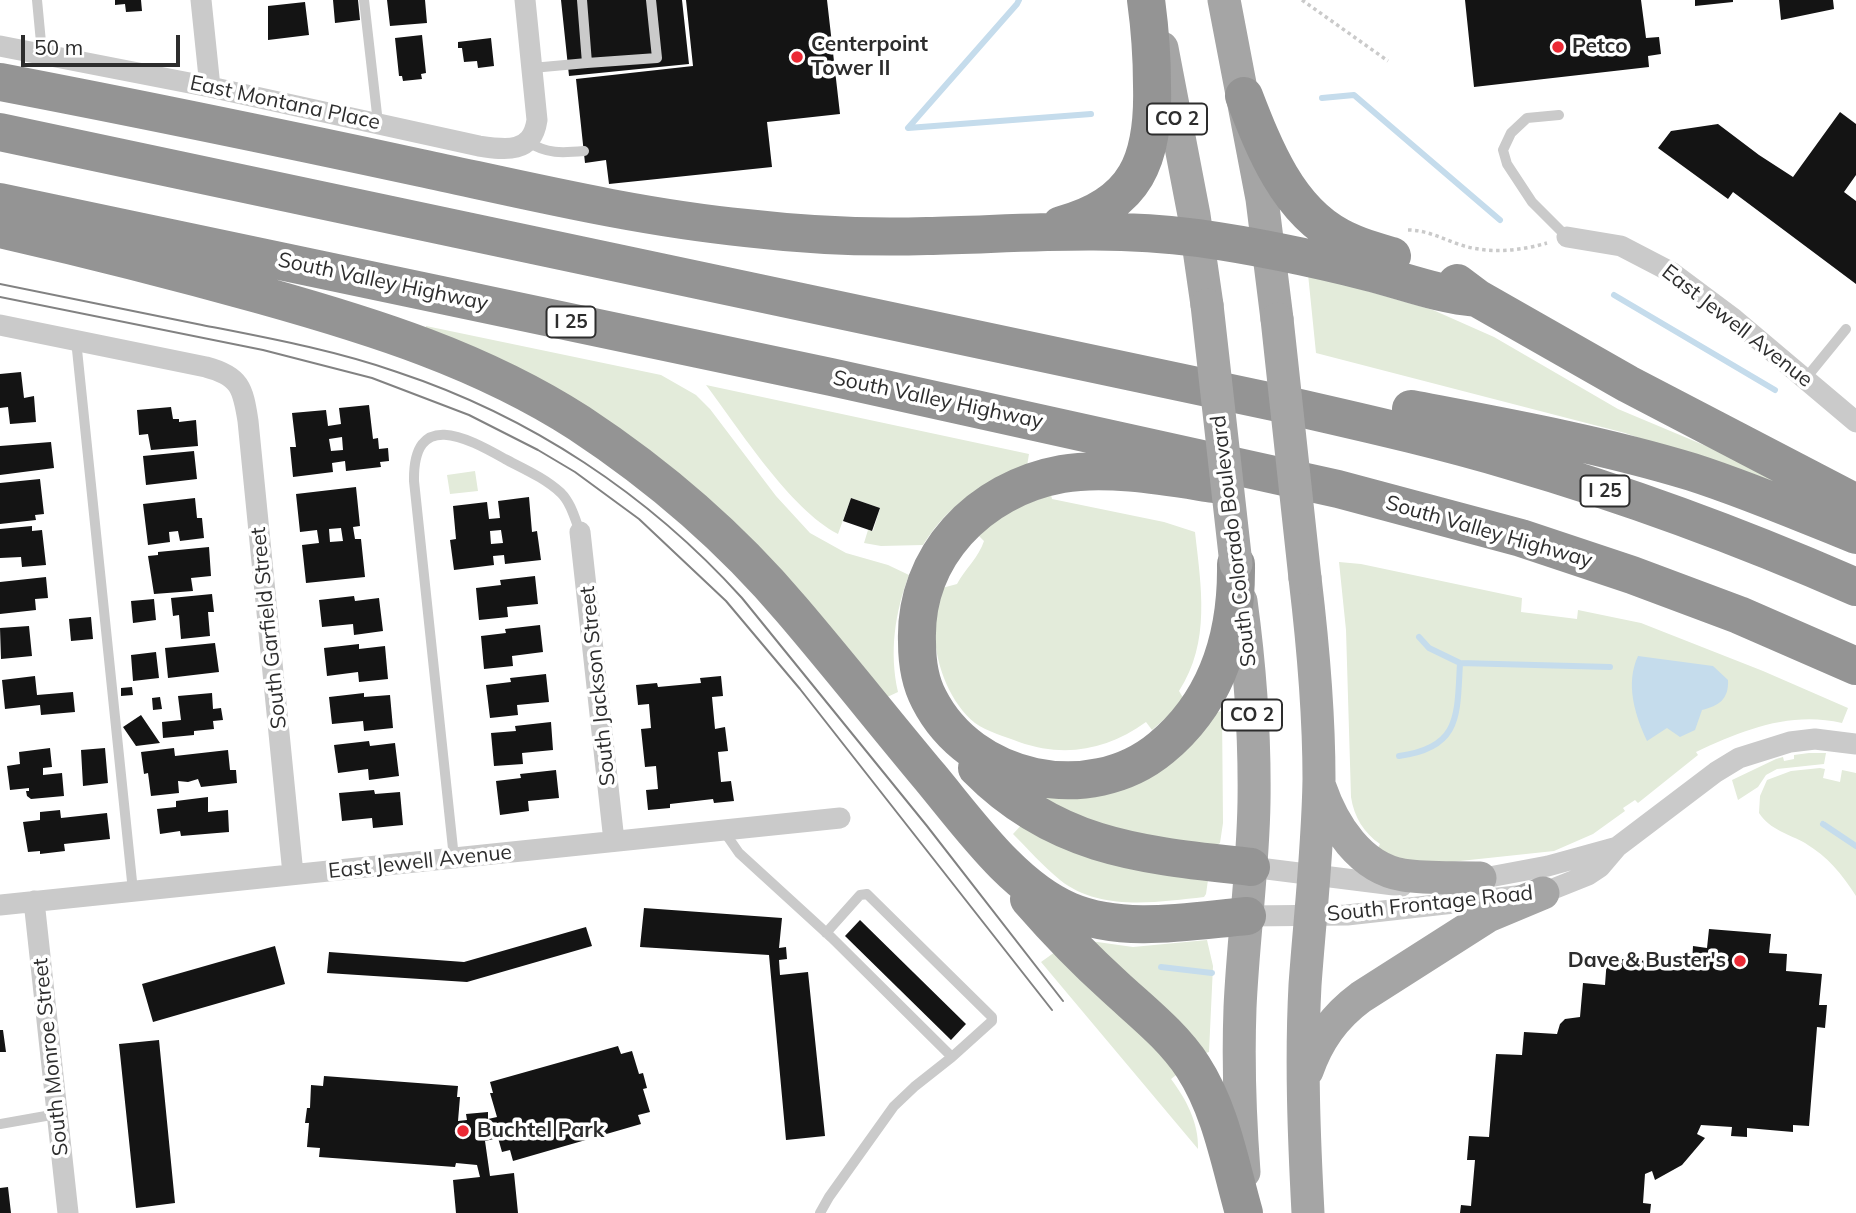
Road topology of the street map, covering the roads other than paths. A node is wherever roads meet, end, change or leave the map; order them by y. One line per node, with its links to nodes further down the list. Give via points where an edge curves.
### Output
1 (37, 0): 11 (lane)
2 (201, 0): 15 (street)
3 (364, 0): 18 (lane)
4 (525, 0): 13 (street)
5 (582, 0): 12 (lane)
6 (651, 0): 12 (lane, via 657,58)
7 (1146, 0): 24 (highway, via 1152,113 1148,149 1133,180 1087,217 1052,227)
8 (1152, 0): 26 (main road, South Colorado Boulevard / CO 2)
9 (1224, 0): 16 (main road)
10 (0, 46): 11 (street, East Montana Place)
11 (42, 53): 15 (street, East Montana Place)
12 (587, 63): 13 (lane)
13 (533, 68): 20 (street, via 537,120)
14 (0, 82): 24 (highway, via 669,218 834,235)
15 (210, 87): 18 (street, East Montana Place)
16 (1244, 96): 27 (main road); 28 (highway, via 1282,179 1328,230 1342,239 1420,264)
17 (1559, 115): 25 (lane, via 1527,118 1510,133 1503,150 1532,202)
18 (378, 123): 20 (street, East Montana Place, via 479,146 511,148)
19 (0, 132): 29 (highway, I 25)
20 (528, 142): 21 (lane, via 559,154)
21 (584, 152)
22 (0, 202): 36 (highway, South Valley Highway / I 25, via 946,402 1338,489)
23 (0, 229): 48 (highway, via 105,253 398,336 524,390 583,426 711,525 789,606)
24 (995, 233): 26 (highway, via 1069,230)
25 (1567, 237): 33 (street, East Jewell Avenue, via 1621,246 1654,262)
26 (1198, 239): 27 (highway); 39 (main road, South Colorado Boulevard / CO 2, bridge)
27 (1269, 250): 28 (highway, via 1451,296); 44 (main road, bridge, via 1317,705)
28 (1477, 298): 35 (highway, via 1639,390)
29 (869, 316): 38 (highway, via 1104,352 1572,441 1693,472); 40 (highway, I 25, via 1278,402 1464,447 1660,509)
30 (0, 325): 32 (street)
31 (1846, 329): 33 (lane)
32 (76, 340): 52 (street, South Garfield Street, via 206,367 239,383 248,421); 55 (lane)
33 (1806, 378): 34 (street, East Jewell Avenue)
34 (1856, 422)
35 (1856, 503)
36 (1486, 528): 41 (highway, South Valley Highway / I 25, via 1688,596); 42 (highway, via 1212,483 1128,474 1079,472 1033,481 975,512 951,537 930,571 916,635)
37 (580, 532): 47 (street, South Jackson Street); 50 (lane, via 561,493 481,445 448,433 419,448 413,464 414,481)
38 (1856, 535)
39 (1236, 564): 42 (highway, via 1233,622 1212,684 1195,713 1170,741 1122,771 1070,781 1017,773 966,743); 51 (main road, South Colorado Boulevard / CO 2, via 1253,730)
40 (1856, 587)
41 (1856, 666)
42 (929, 700): 51 (highway, via 955,743 982,772 1026,809 1051,823 1126,850)
43 (1856, 744): 49 (street, South Frontage Road, via 1815,739 1739,758)
44 (1319, 783): 53 (main road); 54 (main road, via 1342,832 1371,863 1401,875)
45 (840, 818): 46 (street, East Jewell Avenue)
46 (723, 830): 47 (street, East Jewell Avenue); 61 (lane, via 739,853)
47 (614, 841): 50 (street, East Jewell Avenue)
48 (985, 842): 60 (highway, via 1034,890 1070,912 1090,918 1150,923); 68 (highway, via 1048,921 1164,1032 1192,1066 1210,1097)
49 (1617, 846): 54 (street, South Frontage Road, via 1548,866); 56 (street, South Frontage Road, via 1588,875)
50 (454, 858): 52 (street, East Jewell Avenue)
51 (1251, 867): 53 (street, South Frontage Road); 60 (main road, South Colorado Boulevard / CO 2)
52 (293, 874): 55 (street, East Jewell Avenue)
53 (1314, 876): 54 (street, South Frontage Road, via 1409,887); 59 (main road)
54 (1480, 878)
55 (133, 891): 57 (street, East Jewell Avenue)
56 (1543, 893): 59 (street, South Frontage Road); 63 (main road, via 1488,916 1348,1007 1317,1046)
57 (34, 901): 58 (street, East Jewell Avenue); 64 (street, South Monroe Street)
58 (0, 905)
59 (1312, 915): 60 (street, South Frontage Road); 63 (main road)
60 (1247, 916): 68 (main road, South Colorado Boulevard / CO 2, via 1240,1010)
61 (826, 933): 62 (lane); 62 (lane, via 860,895 867,894 992,1017)
62 (952, 1057): 67 (lane, via 894,1106)
63 (1303, 1090): 69 (main road)
64 (57, 1114): 65 (lane); 66 (street, South Monroe Street)
65 (0, 1124)
66 (68, 1213)
67 (820, 1213)
68 (1246, 1213)
69 (1308, 1213)

